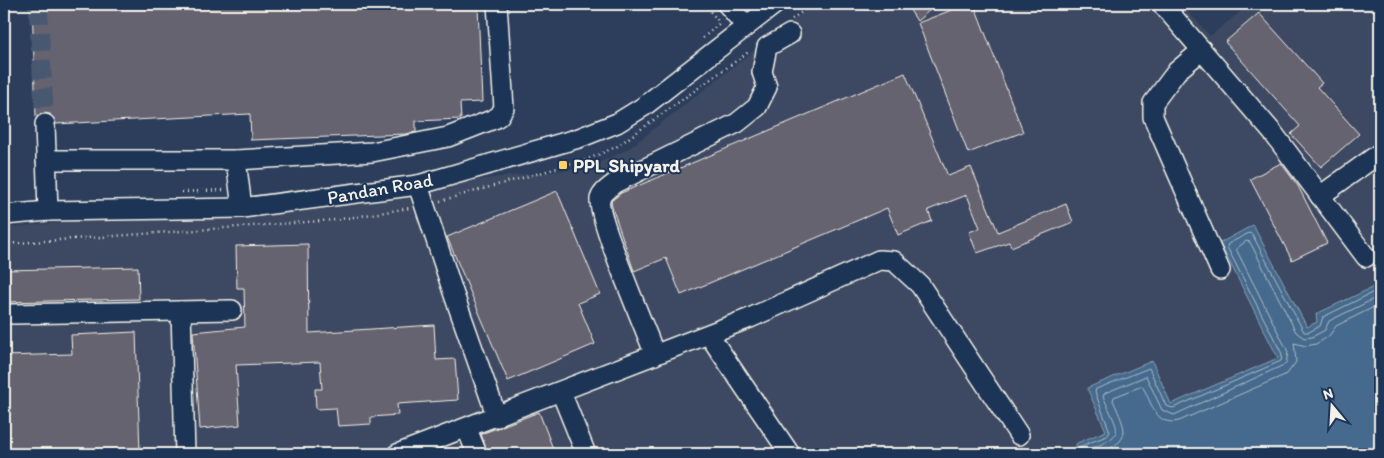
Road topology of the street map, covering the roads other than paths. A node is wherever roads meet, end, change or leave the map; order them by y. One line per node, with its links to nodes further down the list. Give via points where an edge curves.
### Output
1 (497, 4): 11 (street, via 504,108 499,116 448,137 396,148)
2 (727, 4): 5 (street)
3 (775, 4): 5 (street, Pandan Road)
4 (1162, 4): 7 (street)
5 (746, 26): 12 (street, Pandan Road, via 643,107 617,123 579,138)
6 (790, 34): 23 (street, via 767,47 762,72 767,87 757,107 737,123 615,183 603,192 599,201)
7 (1202, 50): 13 (street, via 1273,133); 18 (street, via 1177,71 1153,103 1153,117)
8 (45, 124): 10 (street)
9 (1380, 153): 13 (street)
10 (46, 160): 11 (street); 15 (street)
11 (236, 160): 14 (street)
12 (418, 185): 14 (street, Pandan Road); 25 (street)
13 (1320, 196): 17 (street)
14 (242, 208): 15 (street, Pandan Road)
15 (48, 211): 16 (street, Pandan Road)
16 (4, 215)
17 (1366, 256)
18 (1220, 270)
19 (232, 310): 20 (street)
20 (181, 311): 21 (street); 28 (street)
21 (12, 314)
22 (708, 335): 23 (street); 27 (street, via 879,260 894,261 920,285); 32 (street)
23 (656, 355): 24 (street)
24 (561, 392): 25 (street); 31 (street)
25 (497, 417): 26 (street)
26 (467, 428): 29 (street); 30 (street)
27 (1019, 435)
28 (186, 454)
29 (397, 454)
30 (477, 454)
31 (586, 454)
32 (790, 454)

